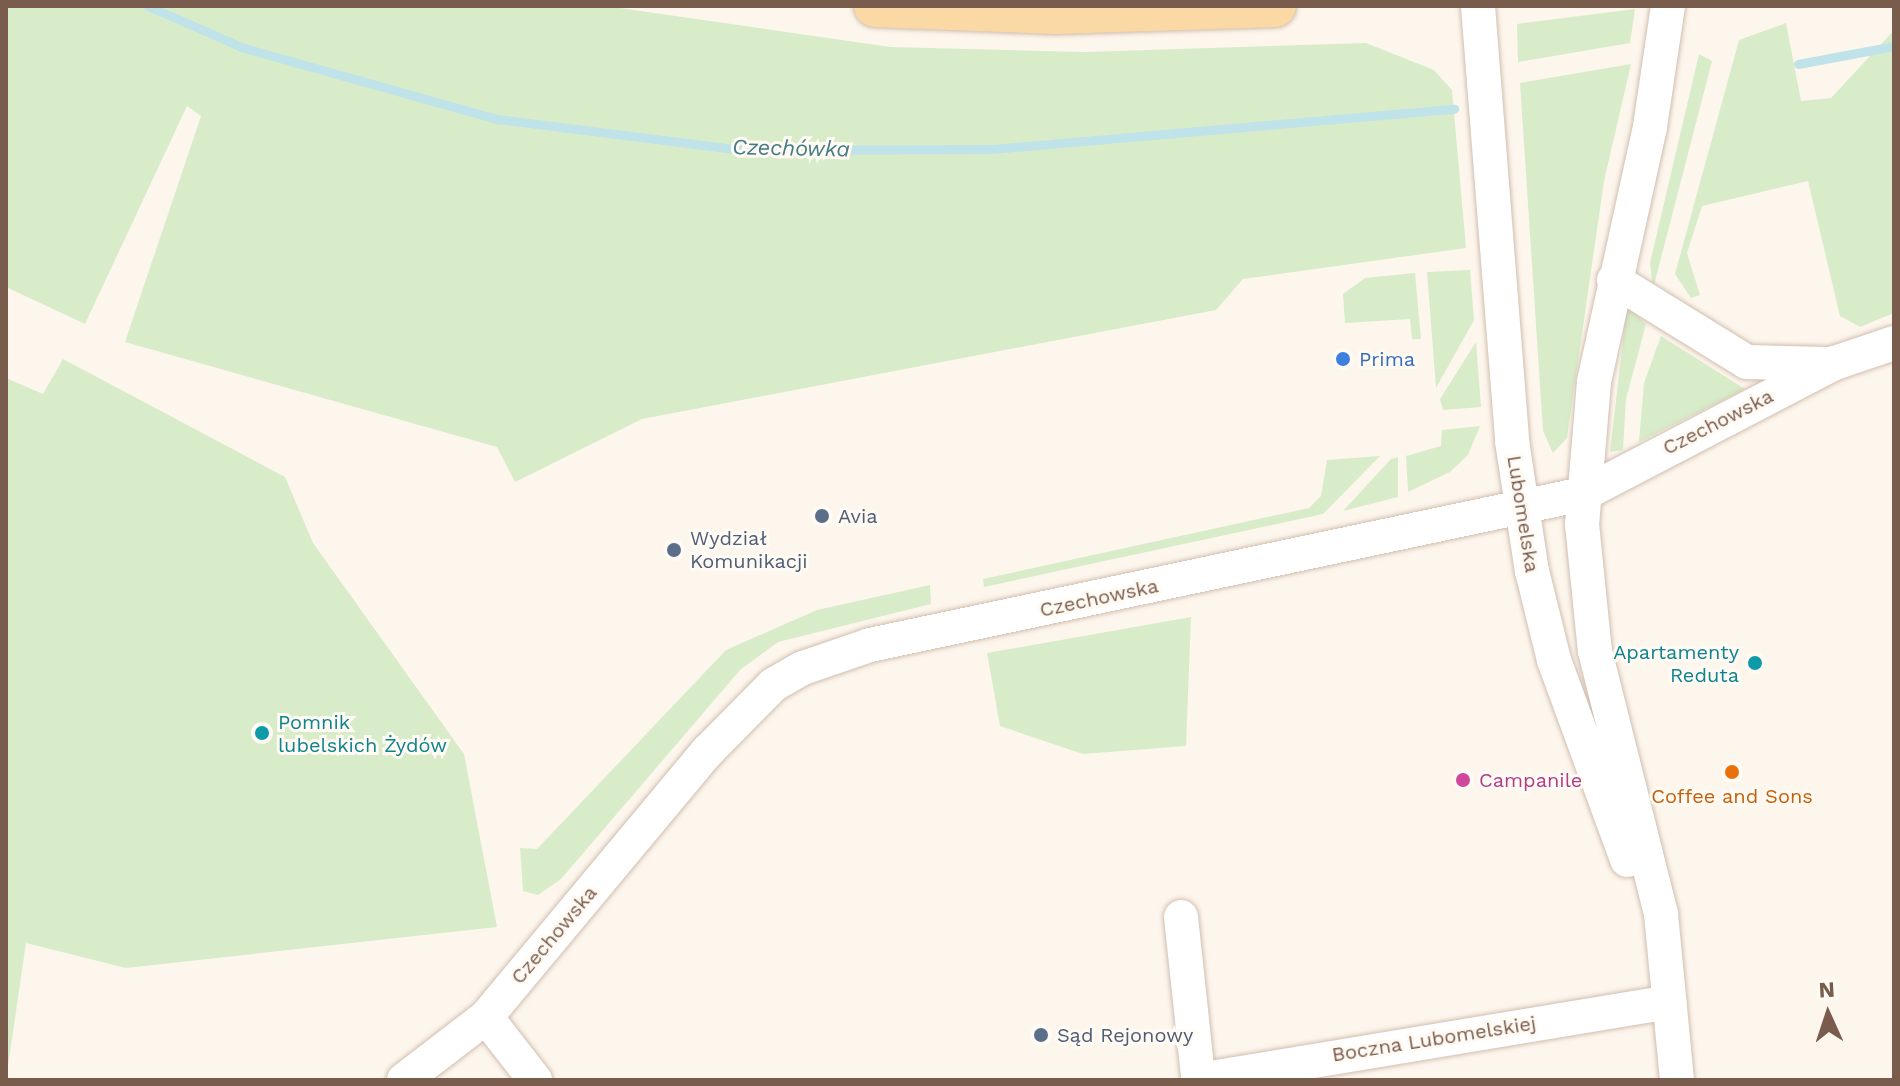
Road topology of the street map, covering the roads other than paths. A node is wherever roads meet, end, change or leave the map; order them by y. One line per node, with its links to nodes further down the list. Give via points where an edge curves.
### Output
1 (875, 6): 2 (main road, via 1056,13)
2 (1275, 6)
3 (1478, 6): 9 (street, Lubomelska)
4 (1668, 6): 5 (street, Lubomelska, via 1650,127)
5 (1614, 280): 7 (street, Czechowska, via 1747,362); 8 (street, Lubomelska)
6 (1894, 343): 7 (street, Czechowska)
7 (1835, 363): 8 (street, Czechowska)
8 (1583, 494): 9 (street, Czechowska); 11 (street, Lubomelska, via 1595,651 1661,914)
9 (1521, 508): 11 (street, Lubomelska, via 1554,660 1631,870); 12 (street, Czechowska, via 870,645 803,668 773,685 707,752)
10 (1181, 917): 13 (street, Boczna Lubomelskiej)
11 (1670, 1002): 13 (street, Boczna Lubomelskiej); 16 (street, Lubomelska)
12 (486, 1017): 14 (street, Czechowska); 15 (street)
13 (1199, 1078)
14 (404, 1080)
15 (535, 1080)
16 (1677, 1080)

